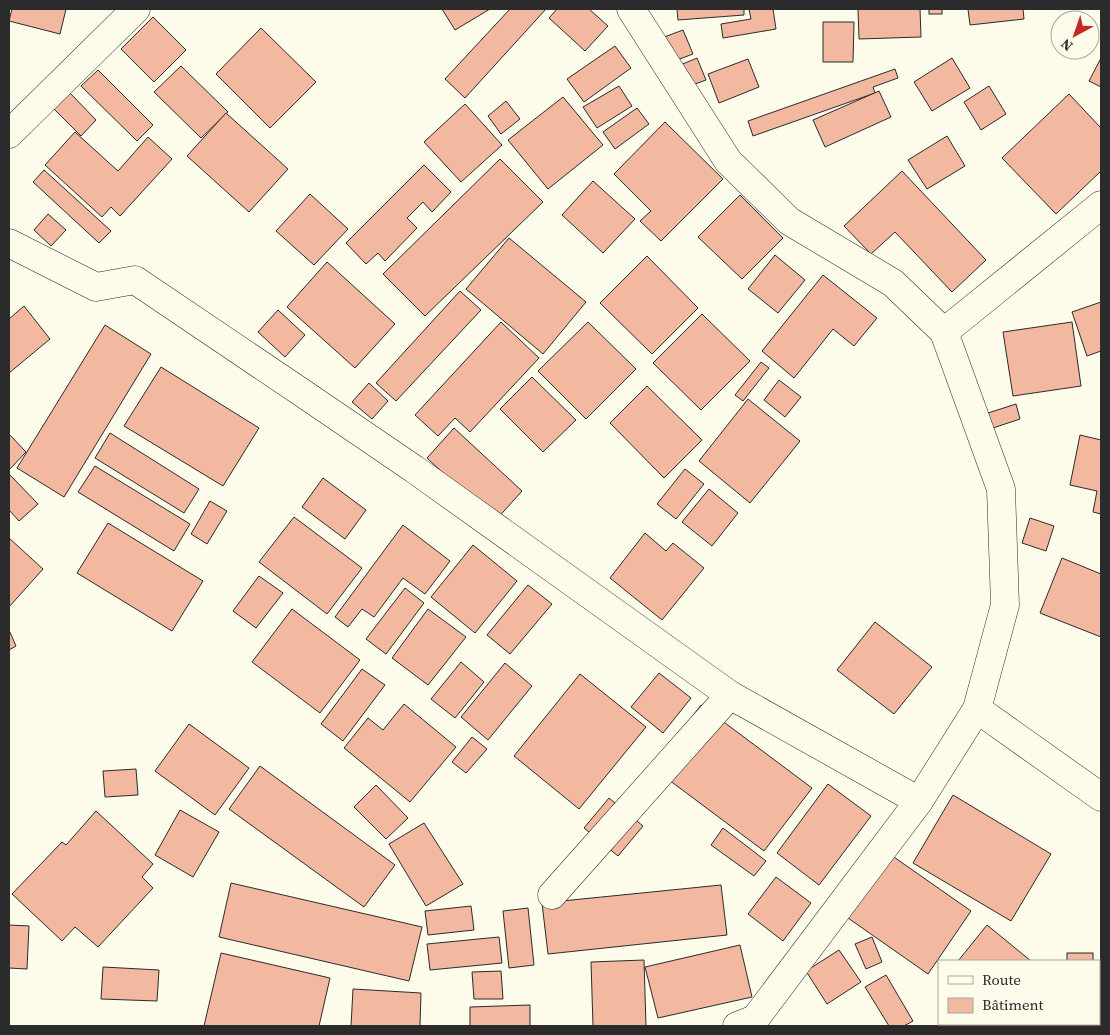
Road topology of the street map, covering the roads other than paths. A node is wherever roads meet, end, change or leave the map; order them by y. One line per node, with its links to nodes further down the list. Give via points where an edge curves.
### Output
1 (136, 9): 3 (street)
2 (632, 9): 6 (street, via 728,161 789,220 893,283)
3 (9, 134)
4 (1101, 205): 6 (street)
5 (9, 244): 7 (street, via 96,287 135,280 414,469)
6 (944, 332): 8 (street, via 1001,489 1005,606)
7 (730, 695): 10 (street); 11 (street)
8 (977, 709): 9 (street); 10 (street)
9 (1101, 797)
10 (919, 801): 12 (street)
11 (552, 895)
12 (750, 1024)

